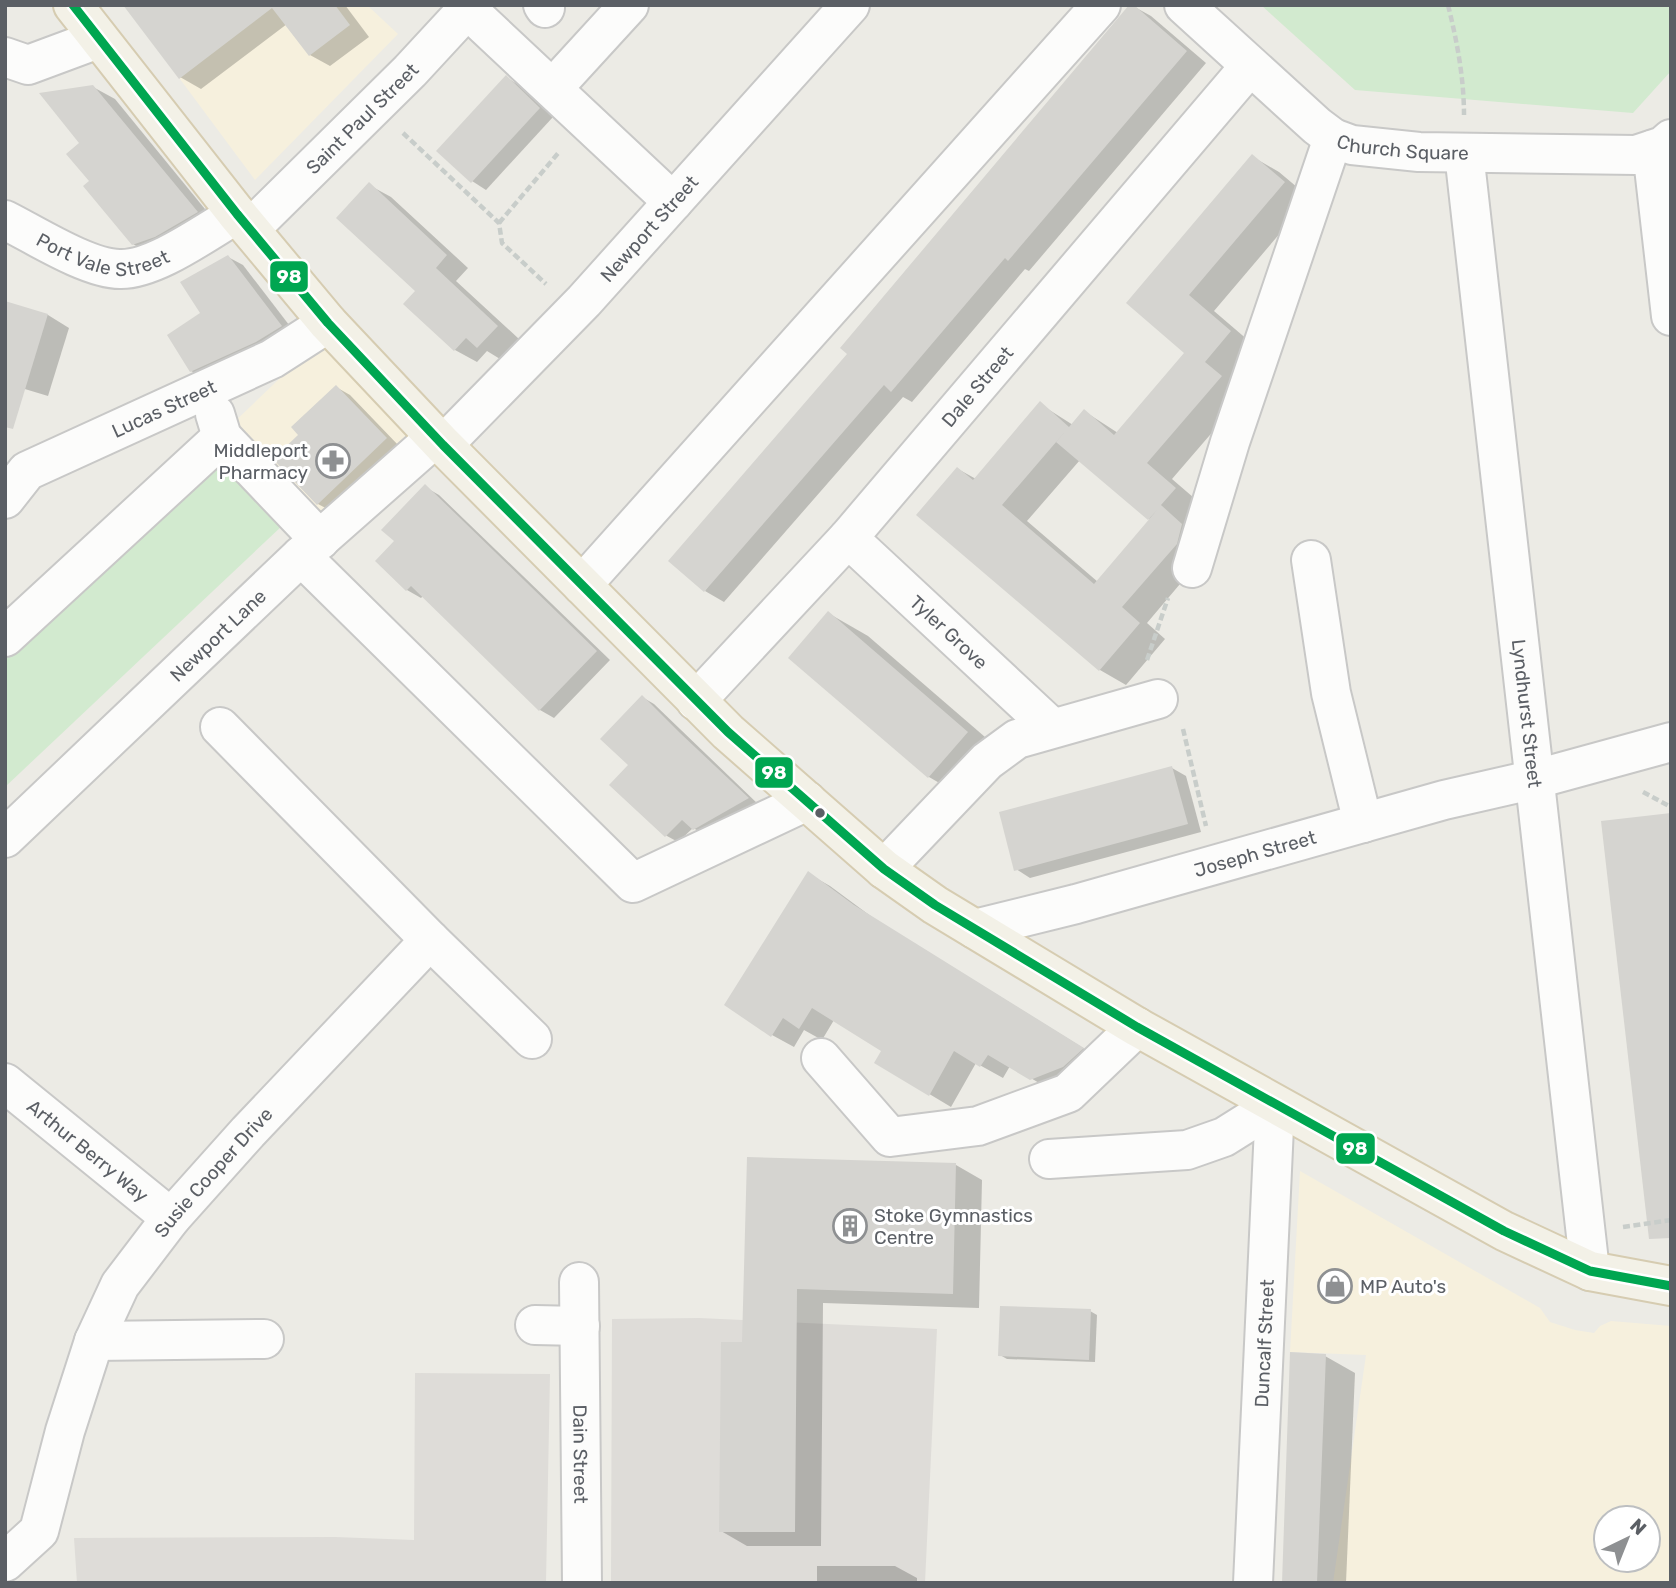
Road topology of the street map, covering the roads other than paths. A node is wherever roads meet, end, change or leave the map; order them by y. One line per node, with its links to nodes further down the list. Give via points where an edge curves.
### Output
1 (73, 5): 7 (main road)
2 (629, 5): 10 (street)
3 (850, 5): 14 (street, Newport Street)
4 (1101, 5): 28 (street)
5 (1184, 5): 9 (street, Church Square)
6 (469, 7): 10 (street); 16 (street, Saint Paul Street, via 374,107)
7 (99, 39): 8 (street, via 28,65); 16 (main road)
8 (5, 57)
9 (1250, 65): 11 (street, Church Square); 24 (street, Dale Street)
10 (553, 88): 14 (street)
11 (1332, 138): 13 (street, Church Square, via 1352,145); 27 (street)
12 (1661, 144): 13 (street, Church Square, via 1636,155); 17 (street)
13 (1464, 153): 35 (street, Lyndhurst Street)
14 (673, 202): 22 (street, Newport Street, via 572,314)
15 (5, 220): 16 (street, Port Vale Street, via 93,264 121,269 157,260)
16 (244, 221): 19 (main road)
17 (1668, 275): 18 (street)
18 (1671, 316)
19 (328, 323): 20 (street, Lucas Street, via 272,359); 22 (main road)
20 (206, 389): 21 (street); 23 (street, Lucas Street)
21 (222, 437): 25 (street); 29 (street)
22 (440, 441): 25 (street, Newport Lane); 28 (main road)
23 (13, 481)
24 (848, 538): 31 (street, Dale Street); 33 (street, Tyler Grove)
25 (310, 548): 36 (street, via 634,883); 38 (street, Newport Lane)
26 (1311, 560): 37 (street, via 1331,693)
27 (1192, 568)
28 (582, 585): 31 (main road)
29 (5, 637)
30 (1158, 699): 33 (street)
31 (696, 701): 36 (main road)
32 (220, 727): 41 (street)
33 (1034, 733): 39 (street, via 988,761)
34 (1671, 742): 35 (street, Joseph Street)
35 (1536, 779): 37 (street, Joseph Street); 49 (street, Lyndhurst Street)
36 (807, 801): 39 (main road)
37 (1363, 823): 40 (street, Joseph Street)
38 (7, 833)
39 (884, 869): 40 (main road)
40 (975, 929): 42 (main road)
41 (430, 940): 43 (street); 48 (street, Susie Cooper Drive)
42 (1137, 1027): 44 (street, via 1068,1093 978,1126 890,1137); 46 (main road)
43 (532, 1039)
44 (821, 1058)
45 (5, 1083): 48 (street, Arthur Berry Way)
46 (1275, 1105): 47 (street, via 1224,1136 1187,1150); 49 (main road, via 1504,1231); 58 (street, Duncalf Street)
47 (1049, 1158)
48 (171, 1218): 55 (street, Susie Cooper Drive, via 120,1285)
49 (1590, 1272): 51 (main road)
50 (579, 1282): 53 (street, Dain Street)
51 (1671, 1286)
52 (535, 1325): 53 (street)
53 (580, 1326): 57 (street, Dain Street)
54 (264, 1339): 55 (street)
55 (94, 1340): 56 (street, Susie Cooper Drive, via 39,1531)
56 (5, 1562)
57 (582, 1583)
58 (1253, 1583)

